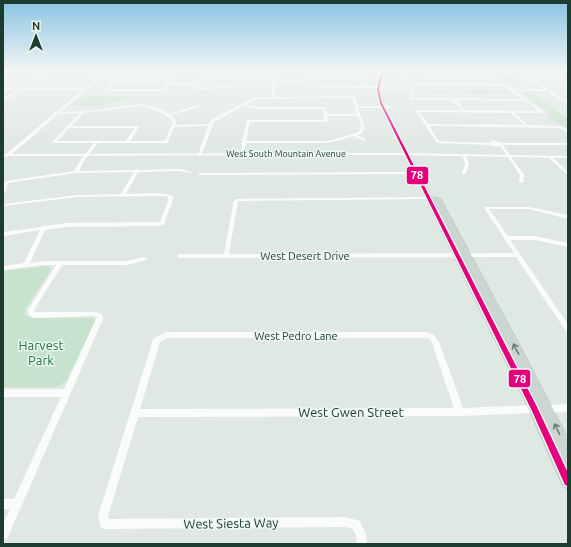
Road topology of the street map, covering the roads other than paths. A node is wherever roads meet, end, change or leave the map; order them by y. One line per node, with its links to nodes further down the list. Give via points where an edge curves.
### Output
1 (76, 97): 18 (street)
2 (273, 97): 9 (street); 14 (street, via 353,97)
3 (379, 97): 15 (main road)
4 (412, 97): 8 (street)
5 (521, 97): 10 (street)
6 (557, 97): 11 (street)
7 (247, 98): 9 (street)
8 (453, 99): 10 (street); 16 (street)
9 (252, 100): 12 (street)
10 (526, 100): 17 (street, via 542,112)
11 (568, 104)
12 (242, 105): 21 (street, via 259,108 324,108); 24 (street, via 215,118)
13 (198, 106): 20 (street)
14 (356, 107): 15 (street); 22 (street)
15 (385, 107): 42 (main road)
16 (464, 111): 17 (street); 25 (street, via 418,111)
17 (512, 112): 29 (street)
18 (56, 113): 19 (street); 47 (street)
19 (82, 113): 20 (street, via 141,105 156,108); 27 (street)
20 (169, 115): 26 (street, via 175,122)
21 (325, 115): 22 (street); 36 (street, via 326,121 248,121)
22 (359, 115): 31 (street, via 363,129)
23 (127, 121): 28 (street)
24 (211, 125): 26 (street); 44 (street)
25 (427, 125): 29 (street); 38 (street, via 438,142)
26 (174, 126): 35 (street, via 166,142)
27 (69, 127): 28 (street); 34 (street, via 54,142)
28 (122, 127): 35 (street, via 137,127)
29 (528, 127): 30 (street, via 561,127)
30 (568, 132)
31 (354, 135): 33 (street); 37 (street, via 332,141)
32 (287, 136): 37 (street)
33 (364, 140)
34 (97, 142): 35 (street); 43 (street)
35 (127, 142)
36 (244, 142): 37 (street); 41 (street)
37 (287, 142)
38 (491, 144): 39 (street, via 494,141); 46 (street)
39 (501, 144): 40 (street); 46 (street)
40 (568, 144)
41 (242, 154): 42 (street, West South Mountain Avenue); 44 (street, West South Mountain Avenue)
42 (410, 154): 45 (street, West South Mountain Avenue); 54 (main road); 61 (main road)
43 (86, 155): 44 (street, West South Mountain Avenue); 47 (street, West South Mountain Avenue); 52 (street)
44 (200, 155)
45 (464, 155): 46 (street, West South Mountain Avenue); 56 (street, via 467,162)
46 (507, 156): 48 (street, West South Mountain Avenue); 58 (street, via 522,175)
47 (4, 157)
48 (550, 157): 49 (street, West South Mountain Avenue); 50 (street)
49 (568, 157)
50 (566, 169): 57 (street)
51 (137, 170): 52 (street); 53 (street); 60 (street)
52 (76, 172): 59 (street, via 6,182)
53 (190, 172)
54 (417, 173): 55 (street); 61 (main road)
55 (200, 174)
56 (464, 174)
57 (568, 174)
58 (521, 182)
59 (3, 193)
60 (123, 195): 62 (street, via 61,197); 64 (street, via 172,198 159,224)
61 (433, 198): 68 (main road); 71 (street, via 236,200)
62 (3, 205)
63 (568, 217): 66 (street, via 529,208 486,208)
64 (44, 227): 65 (street); 74 (street)
65 (3, 234)
66 (506, 238): 67 (street, via 542,239); 69 (street)
67 (568, 246)
68 (463, 255): 69 (street, West Desert Drive); 71 (street, West Desert Drive); 80 (main road)
69 (518, 255): 76 (street)
70 (180, 256): 71 (street, West Desert Drive)
71 (226, 256)
72 (144, 259): 73 (street, via 127,263)
73 (60, 263): 74 (street); 78 (street, via 31,313 100,316)
74 (27, 264): 75 (street)
75 (3, 268)
76 (568, 329)
77 (3, 393): 78 (street)
78 (67, 393): 86 (street)
79 (568, 408): 80 (street, West Gwen Street)
80 (541, 409): 81 (street, West Gwen Street); 83 (main road, one-way to 80); 84 (main road)
81 (460, 412): 82 (street, West Gwen Street); 82 (street, West Pedro Lane, via 435,342 432,337 426,335 160,337)
82 (134, 413): 88 (street, West Siesta Way, via 103,516 105,524 345,522 356,525)
83 (568, 452)
84 (568, 482)
85 (3, 504): 86 (street)
86 (17, 504): 87 (street)
87 (3, 535)
88 (362, 544)

